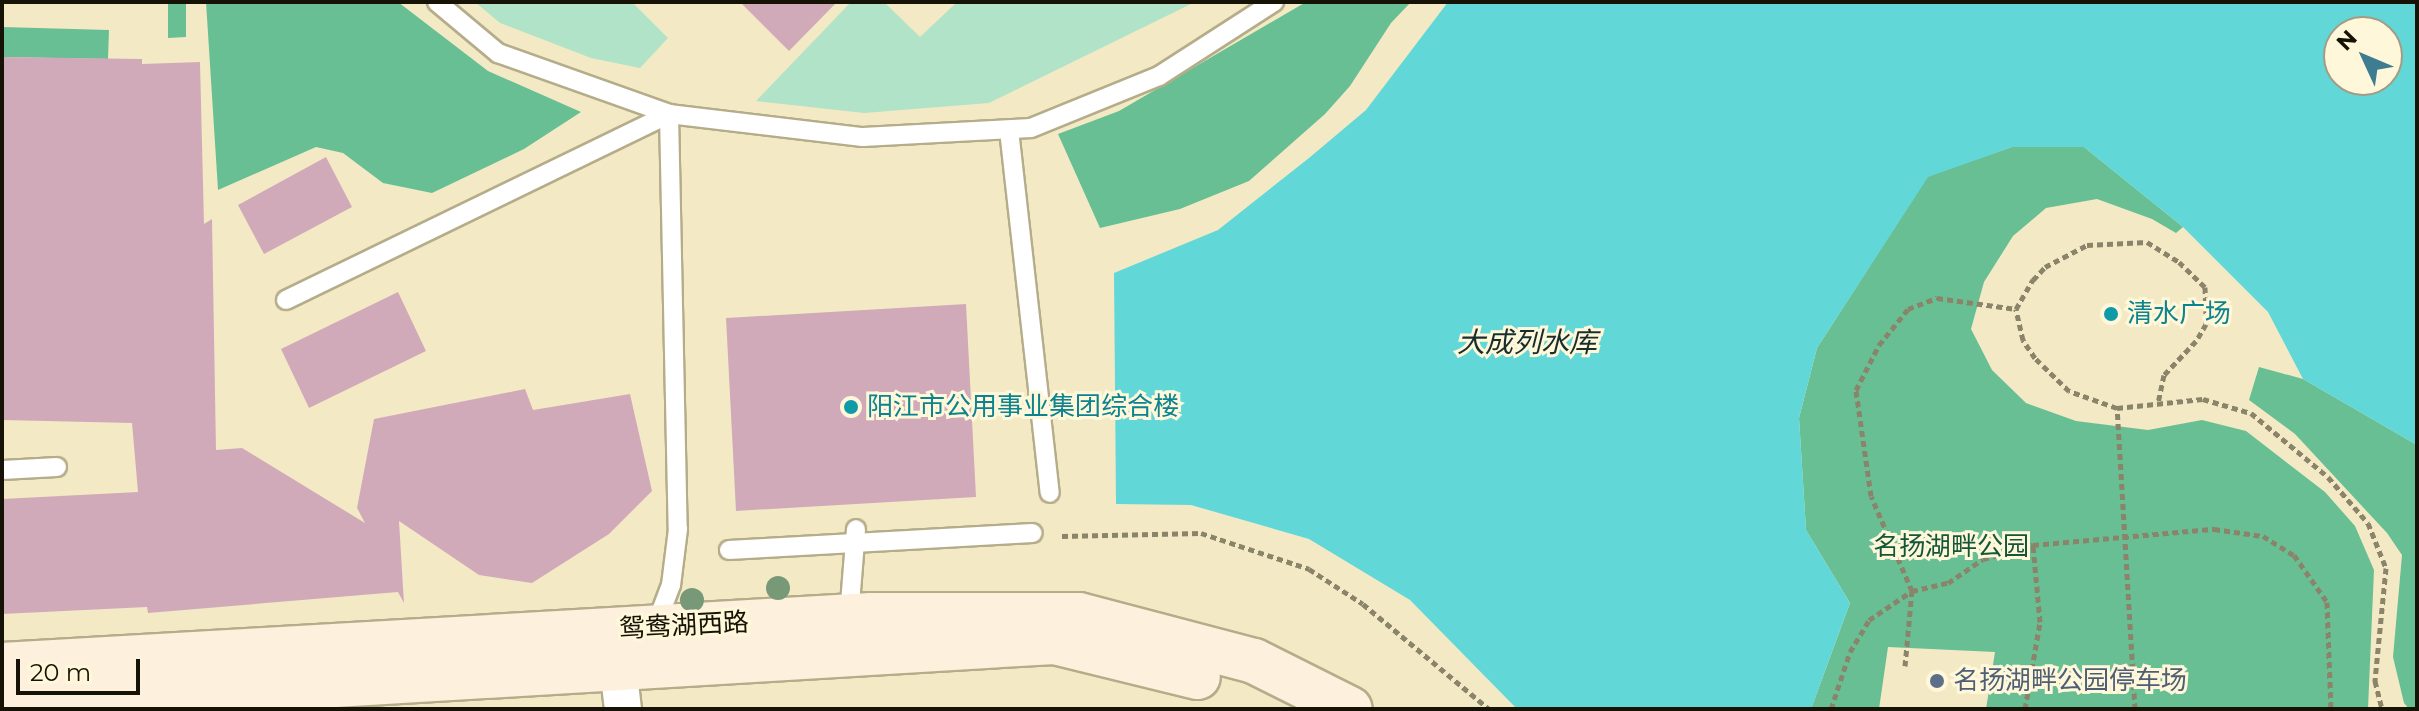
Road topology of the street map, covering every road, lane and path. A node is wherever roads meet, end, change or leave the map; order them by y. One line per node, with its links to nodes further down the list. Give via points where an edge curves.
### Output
1 (437, 2): 3 (lane, via 498,53)
2 (1274, 2): 4 (lane, via 1159,76 1031,128)
3 (669, 114): 4 (lane, via 863,137); 5 (lane); 20 (lane, via 678,529 671,585)
4 (1009, 130): 11 (lane)
5 (286, 300)
6 (2016, 309): 7 (path, via 2045,267 2087,245 2147,242 2179,262 2205,287 2206,324 2164,375); 8 (path, via 2023,340 2035,358 2069,391); 18 (path, via 1937,298 1908,309 1879,345 1856,390 1871,496)
7 (2158, 404): 8 (path); 31 (path, via 2203,399 2251,413 2328,477 2368,523 2386,568 2375,681)
8 (2117, 408): 15 (path)
9 (57, 467): 10 (lane)
10 (2, 470)
11 (1050, 493)
12 (1033, 533): 13 (lane)
13 (855, 537): 17 (lane); 19 (lane)
14 (1087, 538): 26 (path, via 1201,533 1309,569 1363,604)
15 (2122, 538): 16 (path); 29 (path); 30 (path, via 2214,529 2263,536 2294,555 2327,602)
16 (2033, 545): 18 (path, via 1983,559 1948,583); 28 (path, via 2040,622)
17 (729, 550)
18 (1912, 591): 22 (path); 27 (path, via 1869,620 1850,652)
19 (849, 616): 20 (main road, 鸳鸯湖西路); 25 (main road, 鸳鸯湖西路, via 1079,615 1254,661)
20 (627, 659): 21 (main road, 鸳鸯湖西路); 23 (main road, 鸳鸯湖西路); 24 (main road, 鸳鸯湖西路, via 1054,642 1248,690)
21 (2, 665)
22 (1905, 666)
23 (2, 705)
24 (1282, 709)
25 (1350, 709)
26 (1489, 709)
27 (1831, 709)
28 (2025, 709)
29 (2135, 709)
30 (2331, 709)
31 (2382, 709)

